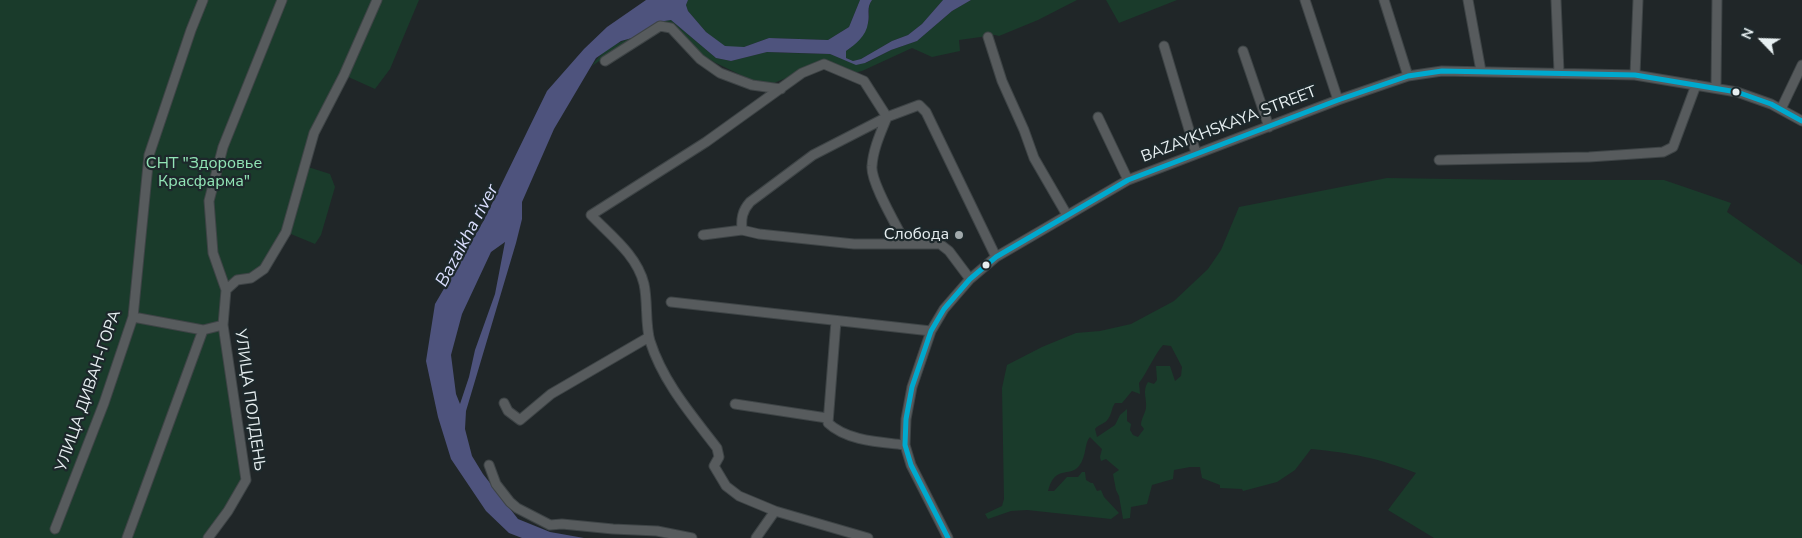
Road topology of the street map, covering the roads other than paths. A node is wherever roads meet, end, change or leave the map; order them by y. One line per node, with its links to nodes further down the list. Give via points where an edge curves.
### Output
1 (203, 0): 39 (street, УЛИЦА ДИВАН-ГОРА, via 149,155)
2 (282, 0): 37 (street, УЛИЦА ПОЛДЕНЬ, via 223,147 208,202 213,253)
3 (377, 0): 37 (street, via 314,133 286,232 264,269 251,278 237,280)
4 (1305, 0): 22 (street)
5 (1384, 0): 18 (street)
6 (1468, 0): 15 (street)
7 (1556, 0): 16 (street)
8 (1638, 0): 17 (street)
9 (1717, 0): 20 (street)
10 (988, 37): 31 (street, via 1002,81 1034,158)
11 (1164, 46): 28 (street)
12 (1243, 51): 27 (street)
13 (605, 61): 21 (street, via 660,26 671,28 700,59 720,73 752,85)
14 (1801, 70): 23 (street)
15 (1481, 71): 16 (street, BAZAYKHSKAYA STREET); 18 (street, BAZAYKHSKAYA STREET, via 1442,71)
16 (1559, 72): 17 (street, BAZAYKHSKAYA STREET)
17 (1635, 75): 19 (street, BAZAYKHSKAYA STREET)
18 (1408, 76): 22 (street, BAZAYKHSKAYA STREET)
19 (1696, 85): 20 (street, BAZAYKHSKAYA STREET); 29 (street, via 1673,147 1663,152)
20 (1716, 87): 23 (street, BAZAYKHSKAYA STREET)
21 (781, 89): 25 (street, via 802,73 824,64 864,81); 44 (street, via 706,142 591,215 633,259 644,282)
22 (1338, 100): 27 (street, BAZAYKHSKAYA STREET)
23 (1781, 109): 26 (street, BAZAYKHSKAYA STREET)
24 (1098, 116): 30 (street)
25 (887, 117): 32 (street, via 813,155 750,202 744,208); 34 (street, via 878,138 872,167 874,179); 35 (street, via 919,105 926,112)
26 (1802, 121)
27 (1268, 127): 28 (street, BAZAYKHSKAYA STREET)
28 (1196, 153): 30 (street, BAZAYKHSKAYA STREET)
29 (1439, 160)
30 (1128, 180): 31 (street, BAZAYKHSKAYA STREET)
31 (1067, 215): 35 (street, BAZAYKHSKAYA STREET)
32 (742, 230): 33 (street); 34 (street, via 854,244)
33 (703, 235)
34 (906, 244): 36 (street, via 940,244)
35 (996, 258): 36 (street, BAZAYKHSKAYA STREET)
36 (970, 279): 43 (street, BAZAYKHSKAYA STREET, via 944,309)
37 (226, 290): 41 (street, УЛИЦА ПОЛДЕНЬ)
38 (671, 302): 40 (street)
39 (133, 316): 42 (street); 51 (street, УЛИЦА ДИВАН-ГОРА, via 104,403)
40 (836, 321): 43 (street); 47 (street)
41 (222, 325): 42 (street); 53 (street, УЛИЦА ПОЛДЕНЬ, via 246,480)
42 (203, 330): 52 (street)
43 (931, 331): 48 (street, BAZAYKHSKAYA STREET, via 912,387)
44 (650, 337): 45 (street, via 551,394 520,420 508,411); 50 (street, via 666,378 717,448 720,457 714,466 726,486 739,496)
45 (504, 403)
46 (735, 404): 47 (street)
47 (828, 418): 48 (street, via 828,423 835,430 869,441)
48 (905, 445): 57 (street, BAZAYKHSKAYA STREET, via 911,465)
49 (489, 465): 54 (street, via 496,484 510,502 550,525 657,531)
50 (775, 511): 55 (street); 56 (street)
51 (55, 529)
52 (127, 538)
53 (208, 538)
54 (692, 538)
55 (756, 538)
56 (868, 538)
57 (948, 538)

